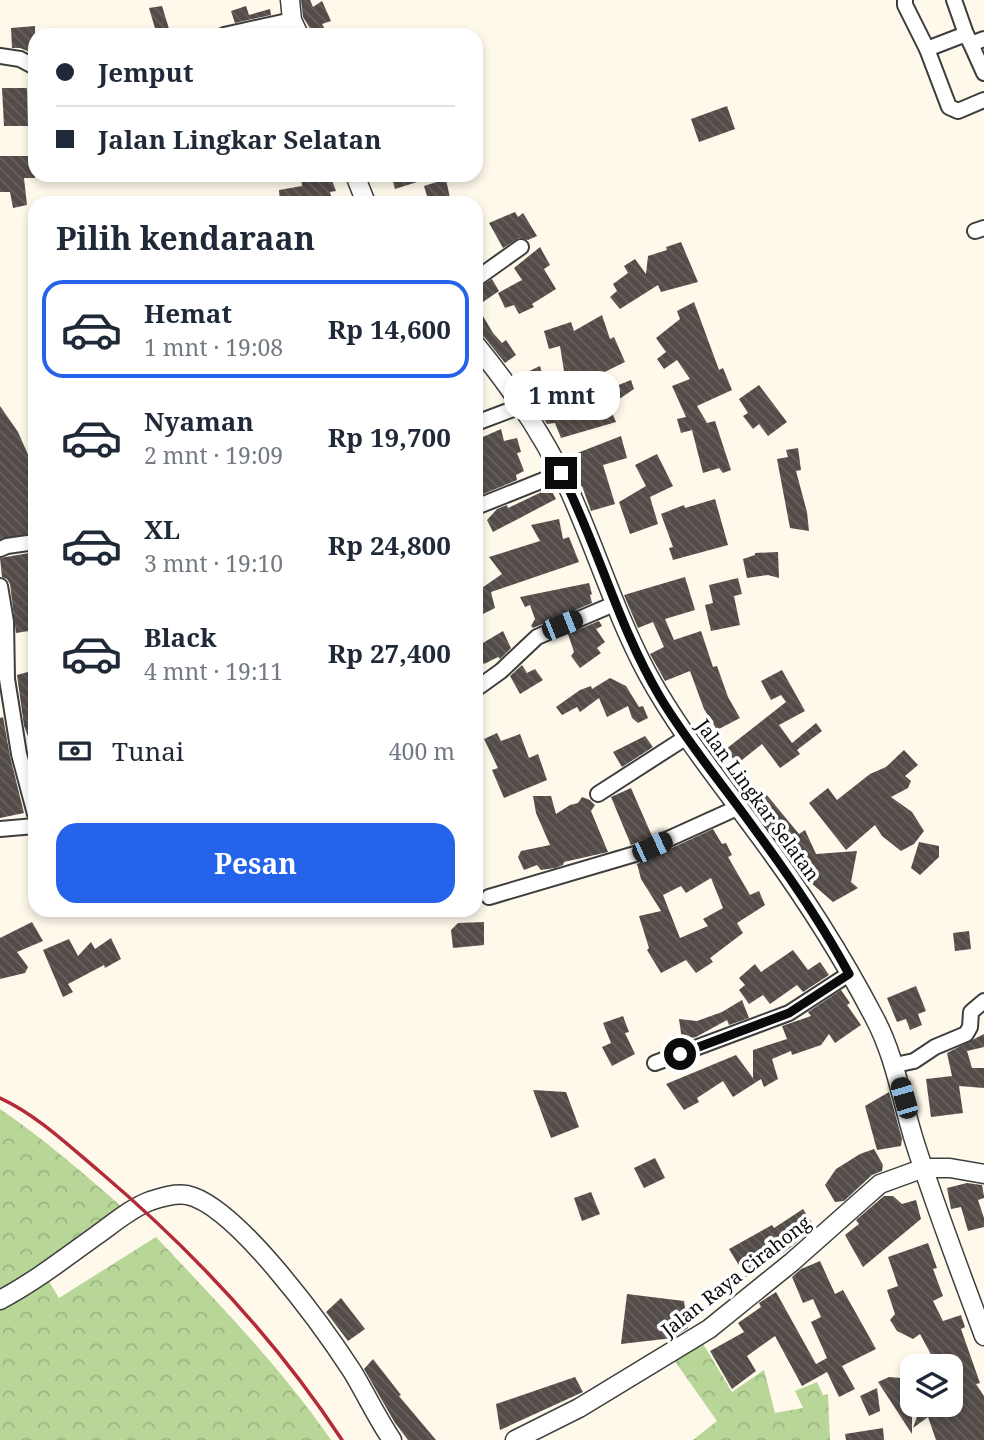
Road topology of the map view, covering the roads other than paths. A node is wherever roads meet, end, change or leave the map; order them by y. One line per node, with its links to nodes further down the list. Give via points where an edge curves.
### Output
1 (290, 0): 4 (street)
2 (905, 0): 6 (street)
3 (954, 0): 5 (street)
4 (296, 27)
5 (974, 39): 6 (street); 9 (street)
6 (927, 49): 10 (street, via 951,110)
7 (0, 56): 8 (street)
8 (28, 63)
9 (984, 73)
10 (984, 100)
11 (521, 247): 12 (street)
12 (483, 274)
13 (483, 358): 14 (street, Jalan Lingkar Selatan)
14 (521, 406): 15 (street); 16 (street, Jalan Lingkar Selatan)
15 (483, 421)
16 (561, 473): 17 (street); 21 (street, Jalan Lingkar Selatan)
17 (483, 504)
18 (28, 543): 19 (street)
19 (0, 549)
20 (0, 586): 24 (street, via 7,679)
21 (614, 604): 22 (street, via 537,637); 23 (street, Jalan Lingkar Selatan)
22 (483, 682)
23 (685, 738): 25 (street); 26 (street, Jalan Lingkar Selatan)
24 (28, 788)
25 (598, 794)
26 (739, 807): 29 (street, via 635,854); 30 (street, Jalan Lingkar Selatan, via 817,918)
27 (28, 827): 28 (street)
28 (0, 829)
29 (489, 897)
30 (849, 974): 32 (street, via 789,1013); 33 (street, Jalan Lingkar Selatan)
31 (984, 1001): 33 (street, via 971,1012 966,1034)
32 (655, 1063)
33 (895, 1065): 34 (street, Jalan Lingkar Selatan)
34 (923, 1168): 35 (street, Jalan Raya Cirahong); 37 (street, Jalan Lingkar Selatan); 39 (street, Jalan Raya Cirahong, via 880,1184 709,1329 579,1408)
35 (984, 1174)
36 (0, 1300): 38 (street, via 140,1205 169,1195 186,1195 219,1212 282,1277 323,1328)
37 (984, 1336)
38 (392, 1440)
39 (515, 1440)

